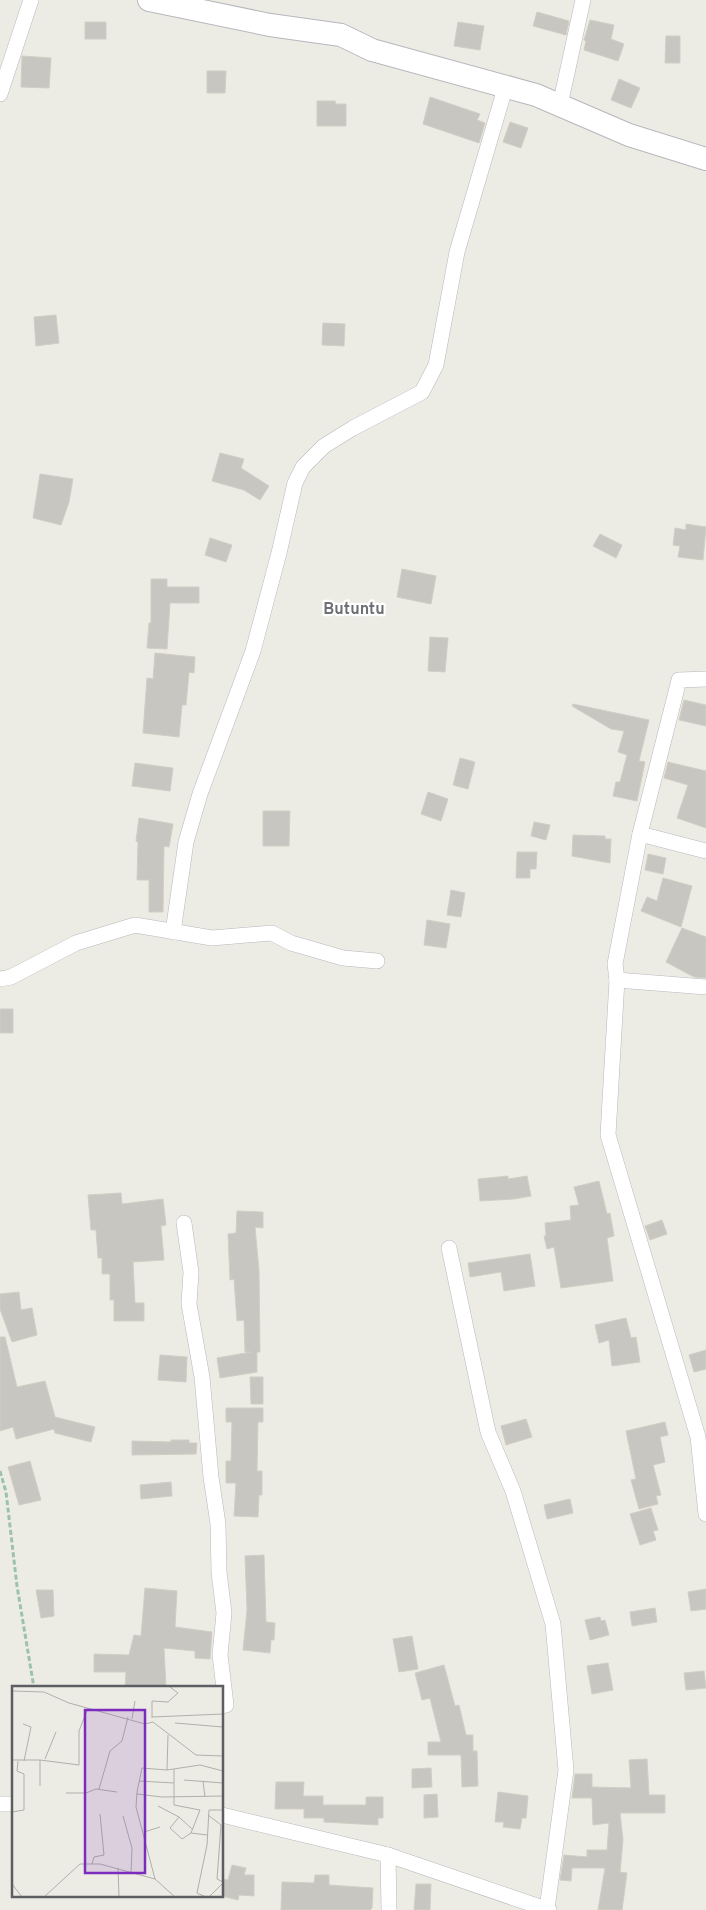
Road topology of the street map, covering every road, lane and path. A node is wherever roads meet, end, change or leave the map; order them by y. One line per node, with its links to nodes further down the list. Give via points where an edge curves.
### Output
1 (31, 0): 5 (street)
2 (149, 0): 4 (street, via 270,25 341,35 372,50)
3 (583, 0): 6 (street)
4 (506, 85): 6 (street); 11 (street, via 457,252 436,365 422,392 324,446 303,467 295,483 253,651 200,794 186,842)
5 (0, 94)
6 (560, 105): 7 (street, via 629,135)
7 (706, 159)
8 (706, 679): 9 (street, via 679,680)
9 (640, 834): 10 (street); 14 (street, via 615,964)
10 (706, 851)
11 (173, 932): 12 (street, via 212,938 272,933 291,943 343,958); 13 (street, via 135,925 76,943 11,977)
12 (376, 960)
13 (0, 979)
14 (617, 980): 15 (street); 18 (street, via 608,1135)
15 (706, 988)
16 (184, 1223): 22 (street, via 191,1272 189,1304 202,1377 218,1524 224,1614 220,1656)
17 (449, 1248): 27 (street, via 488,1432 513,1491 553,1624 566,1770)
18 (702, 1435): 20 (street)
19 (0, 1471): 21 (path, via 6,1492)
20 (706, 1514)
21 (34, 1686)
22 (224, 1686)
23 (224, 1689): 24 (street)
24 (224, 1706)
25 (224, 1814): 26 (street)
26 (388, 1855): 27 (street); 28 (street)
27 (548, 1909)
28 (390, 1910)

